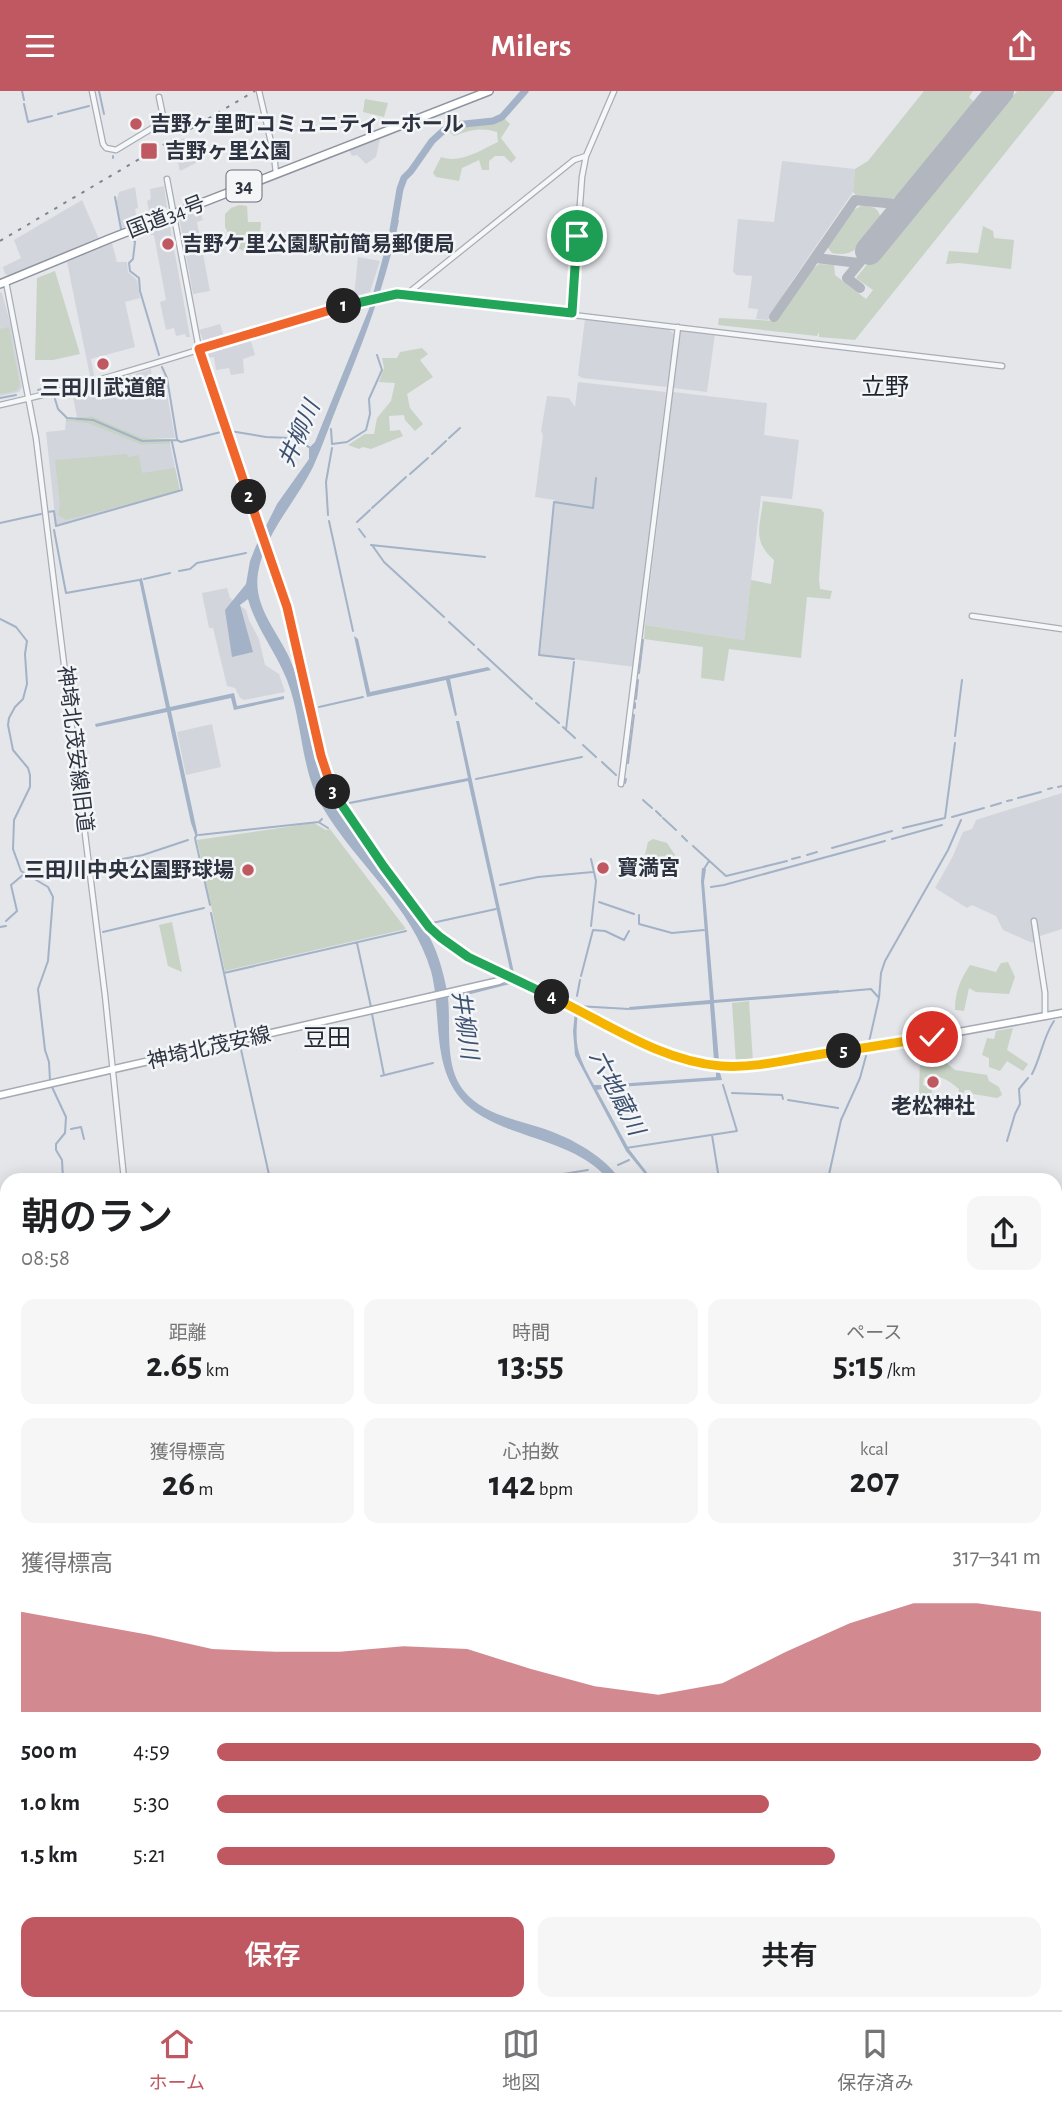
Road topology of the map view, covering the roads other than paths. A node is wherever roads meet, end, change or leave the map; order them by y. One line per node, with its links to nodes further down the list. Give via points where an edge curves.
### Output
1 (92, 91): 5 (street, via 103,144 111,150 164,121)
2 (259, 91): 7 (street)
3 (489, 91): 7 (highway, 国道34号 / 34)
4 (614, 91): 6 (street)
5 (159, 97)
6 (586, 156): 11 (street, via 574,160); 12 (street)
7 (276, 173): 9 (highway, 国道34号 / 34)
8 (167, 179): 9 (street)
9 (173, 214): 10 (highway, 国道34号 / 34); 14 (street)
10 (3, 282): 16 (street, 神埼北茂安線旧道)
11 (407, 295): 12 (street); 14 (street, via 383,295)
12 (572, 313): 13 (street)
13 (678, 327): 15 (street); 20 (street)
14 (199, 349): 16 (street); 22 (street, via 287,607 321,756 337,800 429,927 468,957)
15 (1002, 366)
16 (30, 398): 17 (street); 25 (street, 神埼北茂安線旧道)
17 (0, 405)
18 (972, 616): 19 (street)
19 (1062, 629)
20 (621, 784)
21 (1034, 921): 24 (street)
22 (508, 977): 24 (main road, via 654,1047 722,1066 754,1066 860,1050); 25 (main road, 神埼北茂安線)
23 (1062, 1013): 24 (main road)
24 (1045, 1017)
25 (113, 1070): 26 (main road, 神埼北茂安線); 27 (street, 神埼北茂安線旧道)
26 (0, 1095)
27 (123, 1173)

